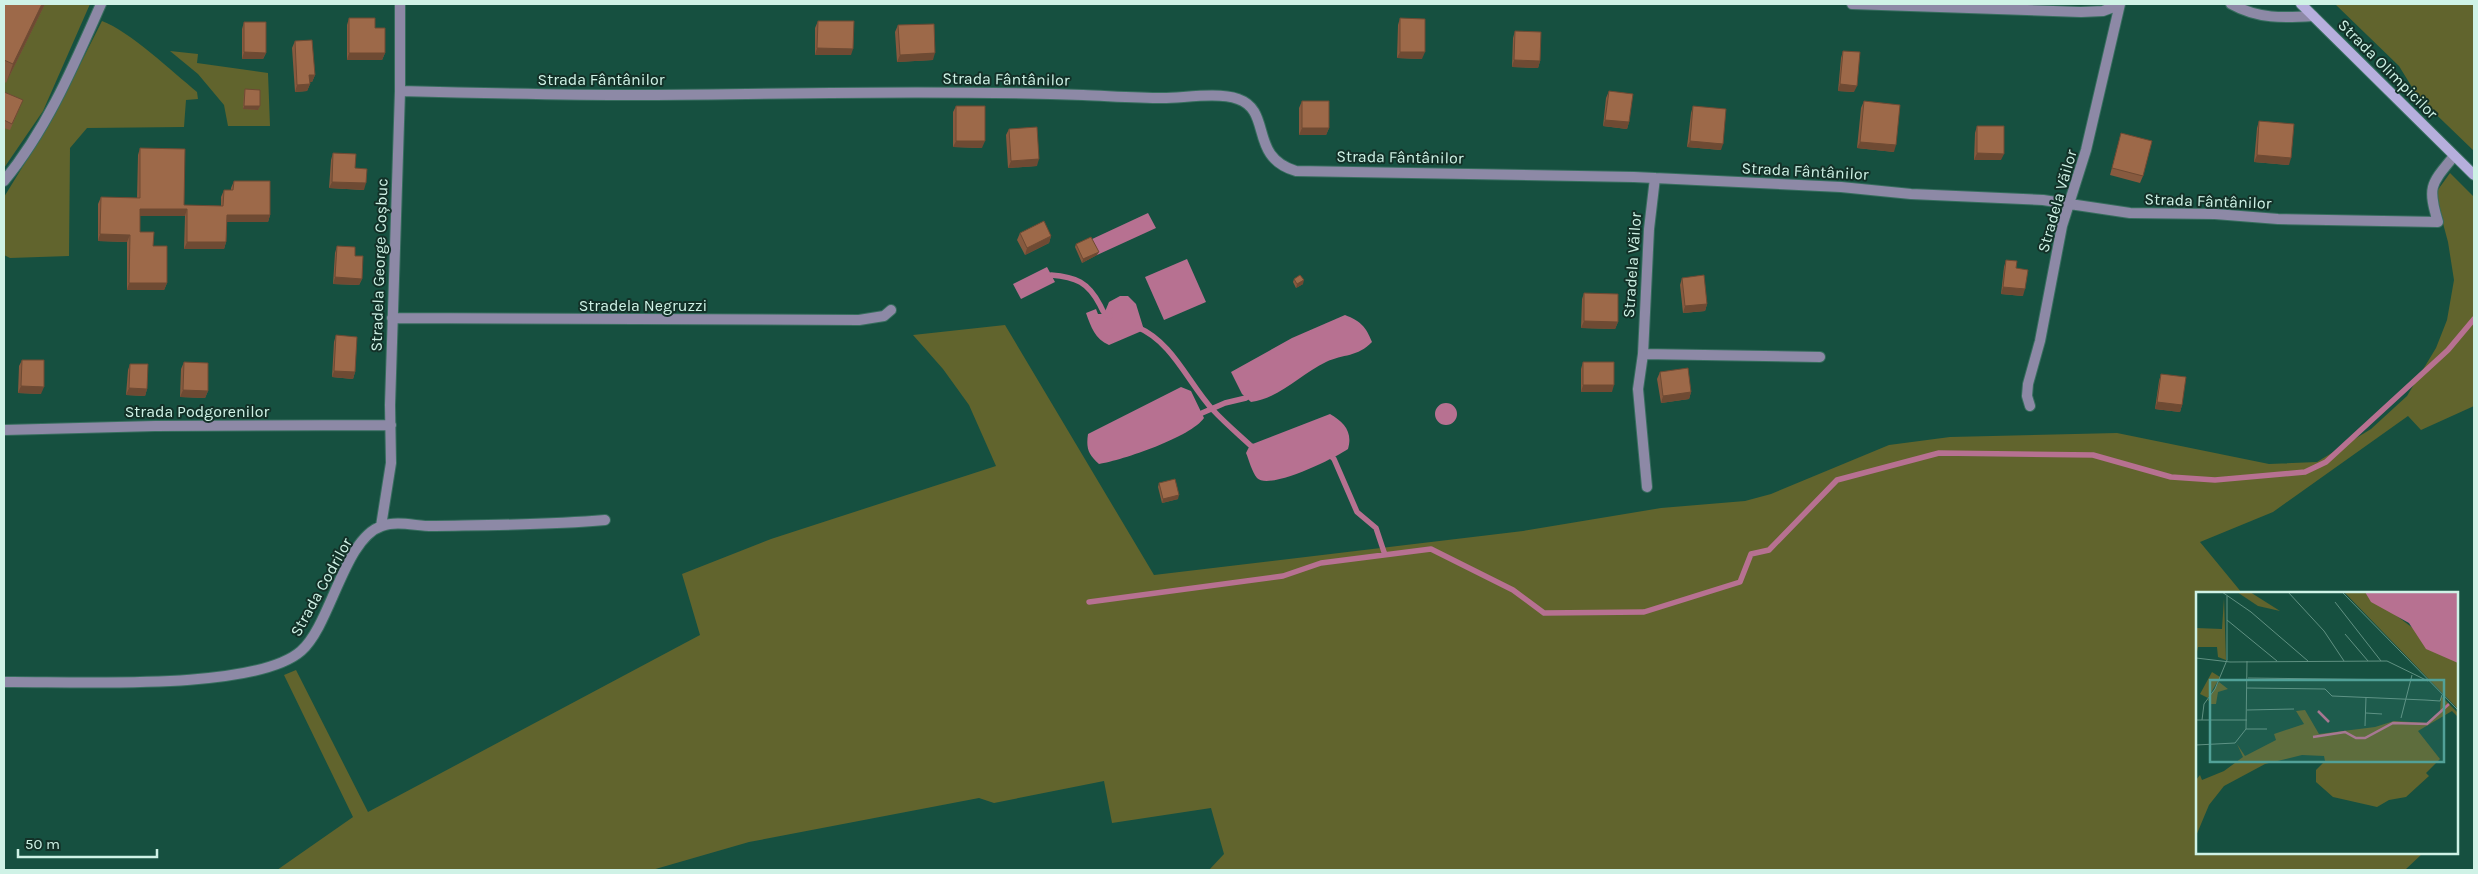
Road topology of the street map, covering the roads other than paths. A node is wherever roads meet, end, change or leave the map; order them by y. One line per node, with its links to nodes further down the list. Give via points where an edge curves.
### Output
1 (101, 4): 12 (street, via 57,98 28,149)
2 (400, 4): 8 (street, Stradela George Coșbuc)
3 (1852, 4): 4 (street, via 2081,12 2103,11)
4 (2120, 4): 13 (street, Stradela Văilor, via 2079,179)
5 (2232, 4): 7 (street, via 2263,17)
6 (2301, 4): 7 (main road, Strada Olimpicilor)
7 (2313, 16): 9 (main road, Strada Olimpicilor)
8 (400, 92): 11 (street, Strada Fântânilor, via 1222,96 1238,99 1249,106 1270,156 1281,167 1296,171); 15 (street, Stradela George Coșbuc)
9 (2454, 156): 10 (main road, Strada Olimpicilor); 13 (street, Strada Fântânilor, via 2431,187 2430,198 2438,222 2130,212)
10 (2474, 175)
11 (1655, 178): 13 (street, Strada Fântânilor); 16 (street, Stradela Văilor, via 1649,229)
12 (4, 181)
13 (2068, 203): 18 (street, Stradela Văilor, via 2028,384)
14 (891, 310): 15 (street, Stradela Negruzzi, via 884,316 859,320)
15 (392, 318): 19 (street, Stradela George Coșbuc)
16 (1643, 354): 17 (street); 21 (street, Stradela Văilor, via 1638,389)
17 (1820, 357)
18 (2030, 406)
19 (391, 425): 20 (street, Strada Podgorenilor); 23 (street, Stradela George Coșbuc, via 391,463)
20 (4, 430)
21 (1647, 487)
22 (605, 520): 23 (street, via 529,525)
23 (382, 526): 24 (street, Strada Codrilor, via 359,546 312,636 302,650 287,660 200,679)
24 (4, 682)

